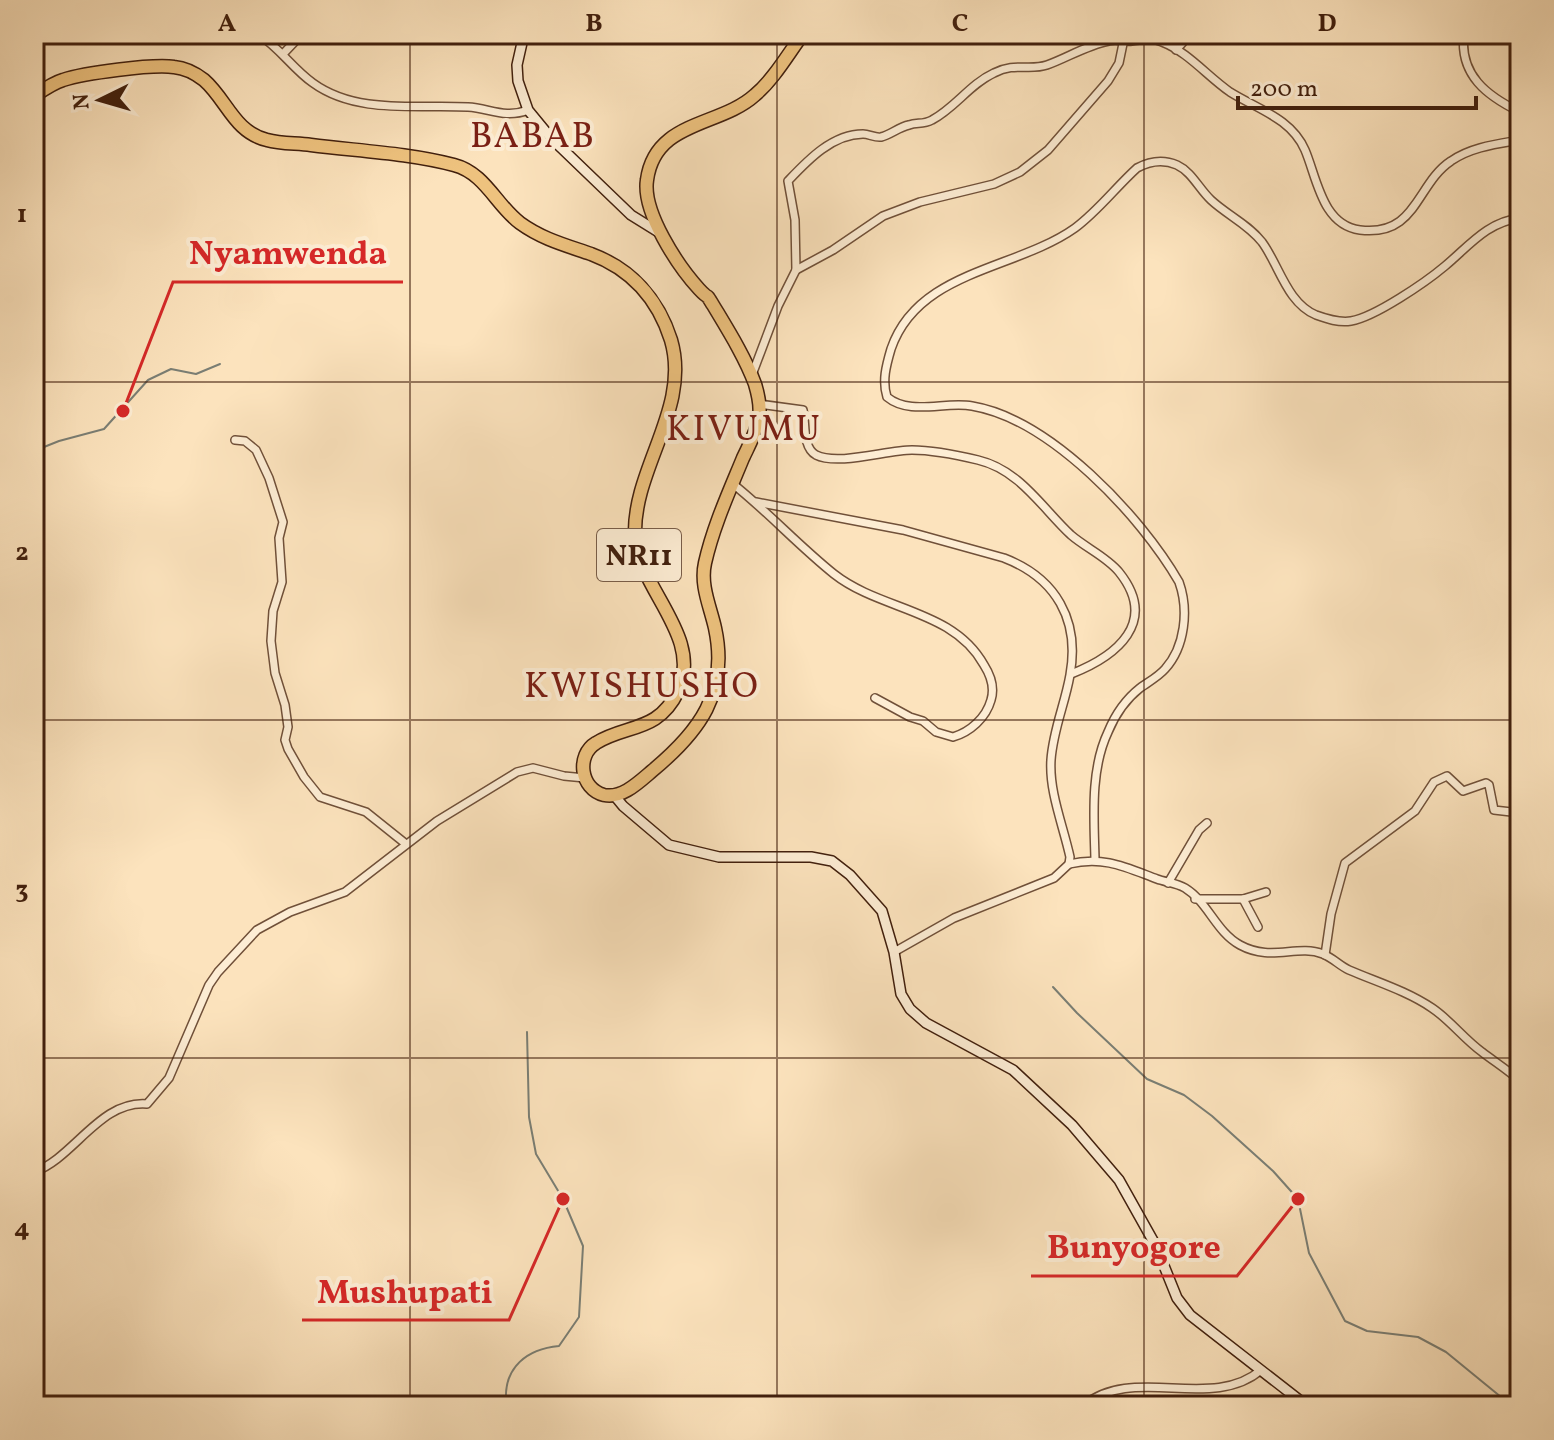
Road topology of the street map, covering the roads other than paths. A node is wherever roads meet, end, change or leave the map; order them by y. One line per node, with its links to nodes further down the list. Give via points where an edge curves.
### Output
1 (258, 34): 11 (street)
2 (302, 34): 11 (street)
3 (803, 34): 17 (highway, NR11, via 749,100 684,129 661,148 646,184)
4 (1210, 34): 10 (street, via 1186,39)
5 (1225, 34): 6 (street, via 1231,39)
6 (1244, 34)
7 (1464, 34): 14 (street, via 1468,71 1498,101)
8 (521, 37): 13 (main road, via 518,81)
9 (1125, 37): 10 (street, via 1153,39); 18 (street, via 1119,63 1094,99 1048,150 1020,172 883,216); 18 (street, via 1047,65 1004,68 923,124 909,124 881,137 861,134 834,142 809,158 788,181)
10 (1176, 50): 15 (street, via 1227,90 1289,126 1306,152 1325,205 1360,230 1402,222 1450,161)
11 (283, 54): 13 (street, via 314,84 346,99 405,108)
12 (34, 96): 26 (highway, NR11, via 62,80 137,68 181,68 202,78 237,122 259,139 461,166 521,224 621,269 651,297 673,346 675,372 635,535 641,560 680,643 681,684 654,719 588,749 582,764)
13 (528, 110): 17 (main road, via 631,215)
14 (1520, 112)
15 (1520, 140)
16 (1520, 218): 31 (street, via 1491,226 1445,266 1367,316 1341,322 1303,306 1260,239 1212,201 1189,173 1177,165 1148,162 1074,228 939,292 917,308 896,335 884,379 887,397 902,405 971,406 1032,430 1127,508 1179,582 1184,623 1177,650 1166,668 1128,698 1099,754)
17 (662, 235): 19 (highway, NR11, via 710,298)
18 (796, 270): 19 (street)
19 (751, 377): 20 (highway, NR11)
20 (759, 404): 22 (highway, NR11, via 759,420); 24 (street, via 803,410 812,452 827,458 910,450 948,454 994,465 1032,493 1072,536 1118,571 1134,596 1136,616 1125,642)
21 (235, 440): 30 (street, via 256,450 283,522 282,582 271,641 288,749 320,797 366,812)
22 (733, 484): 23 (street); 27 (highway, NR11, via 703,575 719,655 711,700 679,746 634,786)
23 (756, 502): 24 (street, via 903,530 1018,563 1048,585 1063,606); 25 (street, via 836,576 933,619 962,639 982,661 992,683 984,714 972,728 953,737)
24 (1071, 674): 32 (street, via 1051,773)
25 (875, 698)
26 (585, 778): 27 (highway, via 596,792); 30 (street, via 524,770)
27 (614, 795): 38 (main road, via 669,845 719,857 832,861 882,911)
28 (1520, 813): 39 (street, via 1494,810 1486,783 1463,791 1447,776 1434,782 1415,811 1345,863)
29 (1207, 823): 33 (street)
30 (406, 844): 41 (street, via 345,892 257,930 209,985 163,1087 147,1104 99,1122)
31 (1095, 859): 32 (street); 33 (street)
32 (1069, 864): 38 (street, via 1054,878 954,918)
33 (1168, 883): 35 (street, via 1186,888)
34 (1266, 892): 36 (street)
35 (1195, 899): 36 (street); 39 (street, via 1239,944 1266,953)
36 (1243, 899): 37 (street)
37 (1258, 927)
38 (894, 952): 42 (main road, via 901,994 910,1009 1013,1070 1072,1125 1119,1180 1190,1315)
39 (1325, 955): 40 (street, via 1431,1008)
40 (1520, 1081)
41 (34, 1172)
42 (1261, 1370): 43 (street, via 1250,1380 1206,1389 1107,1391); 44 (main road)
43 (1083, 1406)
44 (1307, 1406)

